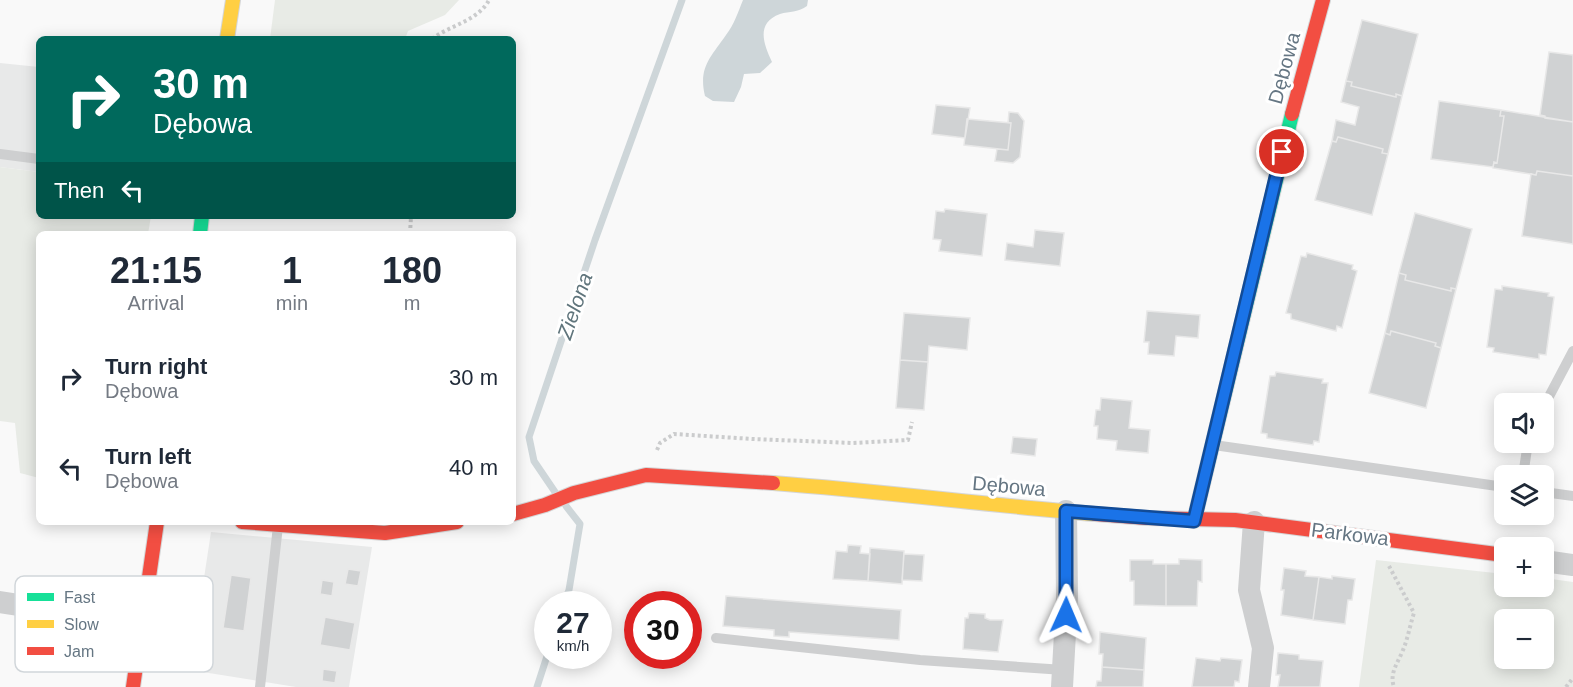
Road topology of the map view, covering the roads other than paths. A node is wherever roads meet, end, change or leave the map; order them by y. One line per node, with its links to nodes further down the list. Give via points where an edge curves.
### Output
1 (233, 0): 3 (street)
2 (1323, 0): 8 (street, Dębowa)
3 (228, 36)
4 (0, 154): 5 (lane)
5 (36, 159)
6 (1573, 351): 7 (lane)
7 (1551, 393)
8 (1211, 444): 9 (lane); 14 (street, Dębowa)
9 (1494, 486)
10 (1554, 493): 11 (lane)
11 (1573, 496)
12 (1066, 511): 13 (street, Dębowa, via 890,492 646,475 574,493); 14 (street, Dębowa); 28 (street)
13 (516, 513)
14 (1194, 521): 15 (street, Parkowa)
15 (1254, 522): 20 (street, Parkowa); 31 (street, via 1249,590 1263,648)
16 (158, 525): 23 (street)
17 (269, 525): 19 (street)
18 (437, 525): 19 (street, via 385,533)
19 (278, 526): 30 (lane)
20 (1494, 554)
21 (1554, 562): 22 (street)
22 (1573, 565)
23 (150, 576)
24 (0, 602): 25 (street)
25 (15, 604)
26 (716, 638): 28 (lane)
27 (135, 672): 29 (street)
28 (1063, 678)
29 (133, 687)
30 (260, 687)
31 (1259, 687)

